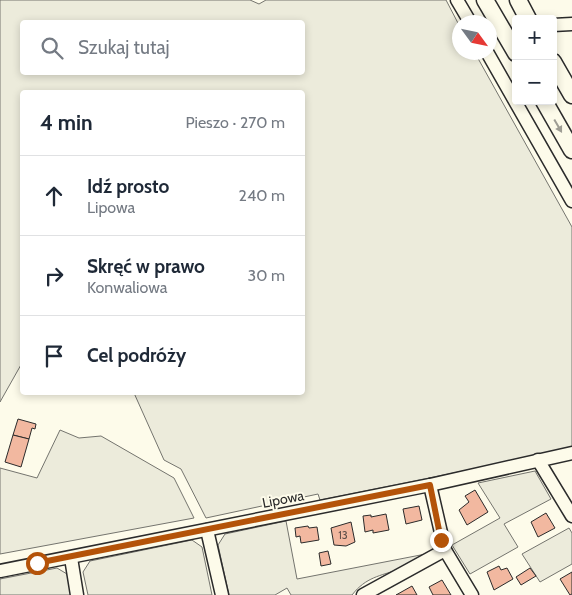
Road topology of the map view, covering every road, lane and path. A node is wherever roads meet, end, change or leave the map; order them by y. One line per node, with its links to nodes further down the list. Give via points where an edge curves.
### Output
1 (457, 0): 4 (street)
2 (486, 0): 8 (main road)
3 (518, 0): 5 (main road)
4 (466, 15)
5 (526, 15)
6 (572, 24): 7 (street)
7 (557, 25)
8 (512, 46)
9 (492, 60): 14 (street)
10 (557, 69): 11 (main road)
11 (572, 95)
12 (546, 105): 13 (main road, one-way to 13)
13 (572, 150)
14 (572, 201)
15 (572, 454): 16 (street, Lipowa)
16 (538, 460): 17 (street, Lipowa); 18 (street)
17 (430, 485): 19 (street, Lipowa); 20 (street)
18 (572, 516)
19 (208, 530): 21 (street, Lipowa); 24 (street)
20 (445, 550): 25 (street); 26 (street)
21 (71, 558): 22 (street, Lipowa); 23 (street)
22 (0, 571)
23 (77, 595)
24 (222, 595)
25 (363, 595)
26 (472, 595)

